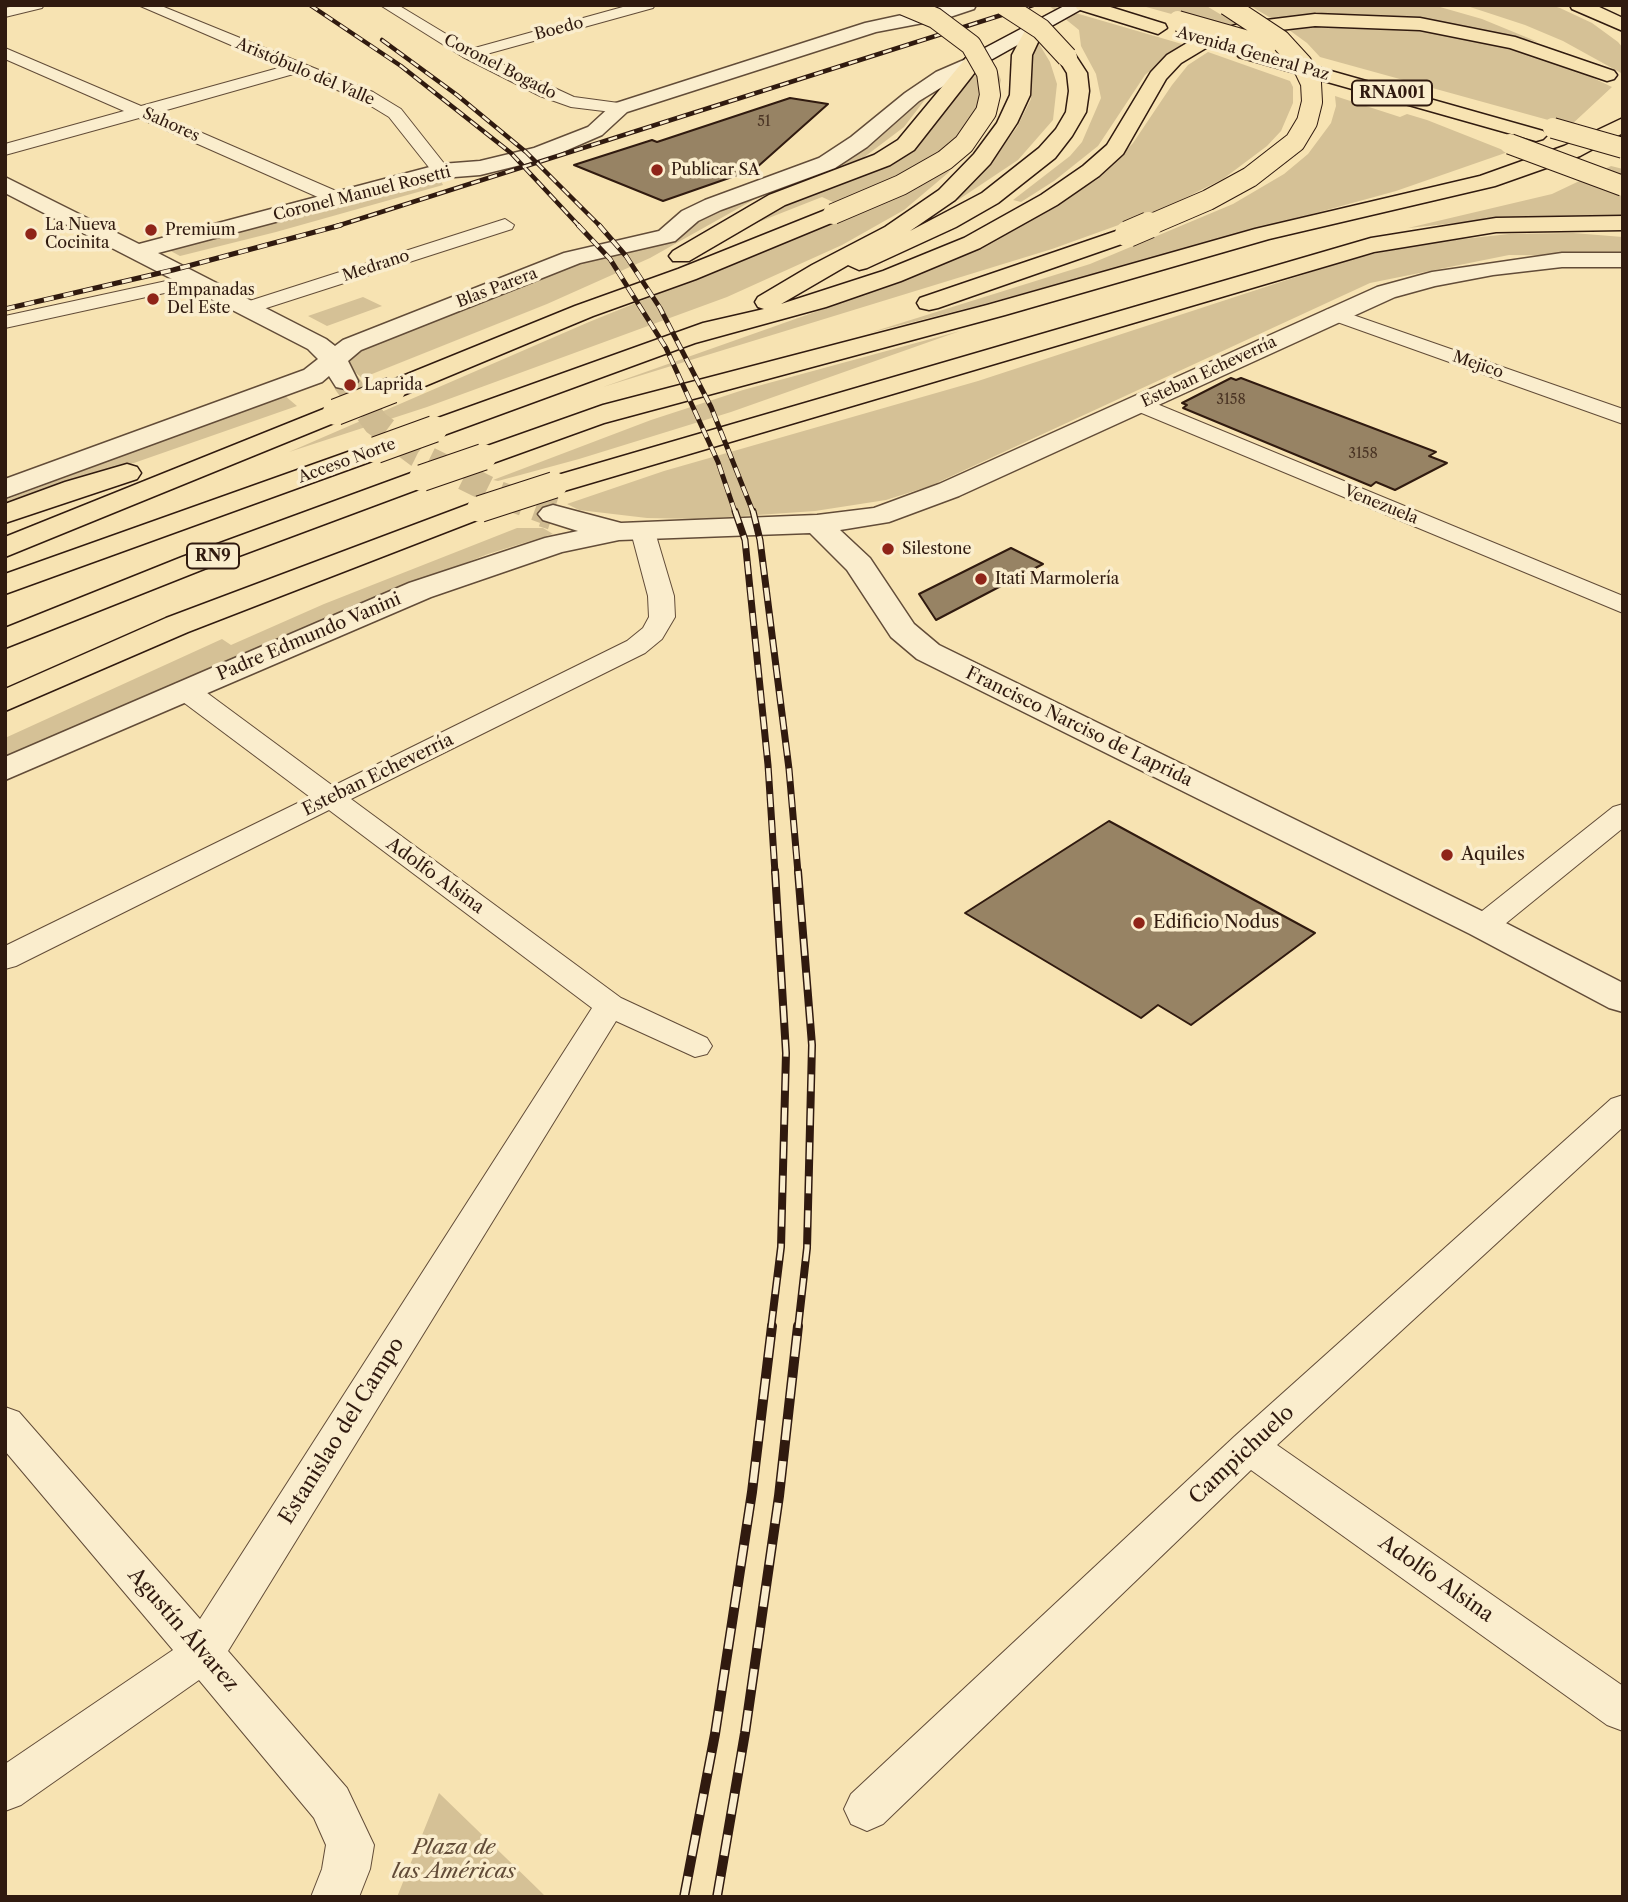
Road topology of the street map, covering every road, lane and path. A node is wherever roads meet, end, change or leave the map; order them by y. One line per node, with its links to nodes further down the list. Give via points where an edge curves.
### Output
1 (37, 5): 12 (street)
2 (145, 5): 21 (street, Aristóbulo del Valle)
3 (387, 5): 19 (street, Coronel Bogado)
4 (648, 5): 19 (street, Boedo)
5 (967, 5): 13 (street, Coronel Manuel Rosetti, via 937,15)
6 (1003, 5): 48 (highway, bridge, via 1041,29 1077,73 1076,112 1065,132 1023,174 948,222)
7 (1082, 5): 10 (highway, Avenida General Paz / RNA001); 16 (street, Blas Parera)
8 (1227, 5): 57 (highway, bridge, via 1280,40 1302,64 1311,83 1307,122 1295,142 1250,177 1128,234 994,282 755,357)
9 (1580, 5): 15 (highway)
10 (1126, 10): 17 (highway, Avenida General Paz / RNA001, bridge, via 1178,21); 17 (highway, Avenida General Paz / RNA001, via 1158,28)
11 (867, 12): 13 (street)
12 (5, 13)
13 (900, 13): 23 (street, Coronel Manuel Rosetti); 47 (highway, bridge, via 934,18 971,46 987,72 990,95 986,112 964,144 901,185 687,274)
14 (1497, 20): 22 (highway, via 1559,47)
15 (1623, 25)
16 (1037, 27): 20 (street, Blas Parera); 48 (highway, via 1021,55 1020,94 1007,123 982,159 947,195 893,232)
17 (1253, 51): 26 (highway, Avenida General Paz / RNA001); 34 (highway, bridge, via 1302,74 1434,116)
18 (5, 53): 24 (street, Sahores)
19 (469, 54): 23 (street, Coronel Bogado, via 571,102)
20 (973, 62): 47 (highway, via 905,145 882,160 777,200); 53 (street, Blas Parera, via 912,97 827,163 713,205 690,216 667,236 572,258 352,345)
21 (300, 67): 24 (street); 31 (street, Aristóbulo del Valle, via 395,113)
22 (1615, 79): 52 (highway, via 1515,43 1420,24 1326,20 1242,29 1204,41 1174,59 1158,76 1115,149 1091,171 972,243 817,302)
23 (620, 108): 31 (street, Coronel Manuel Rosetti, via 596,131 541,153 480,168)
24 (141, 112): 28 (street); 36 (street, Sahores)
25 (1620, 115): 43 (highway, via 1572,151 1487,181)
26 (1544, 132): 29 (highway, Avenida General Paz / RNA001, bridge); 30 (highway, Avenida General Paz / RNA001)
27 (1623, 139): 37 (highway, via 1517,187)
28 (5, 150)
29 (1623, 150): 33 (highway)
30 (1623, 160)
31 (441, 171): 36 (street, Coronel Manuel Rosetti)
32 (5, 184): 42 (street)
33 (1552, 184)
34 (1623, 186)
35 (1516, 194): 37 (highway)
36 (336, 198): 42 (street, Coronel Manuel Rosetti)
37 (1431, 212): 51 (highway, via 1307,246 1174,291)
38 (1623, 223): 40 (highway)
39 (505, 225): 46 (street, Medrano)
40 (1496, 225): 41 (highway); 51 (highway, via 1343,252)
41 (1623, 234)
42 (139, 251): 45 (street)
43 (1181, 258): 57 (highway); 58 (highway, via 825,391)
44 (1617, 259): 49 (street, Esteban Echeverría, via 1530,263 1432,279)
45 (194, 281): 46 (street); 50 (street)
46 (247, 308): 53 (street, via 317,344)
47 (584, 311): 55 (highway, bridge)
48 (748, 313): 52 (highway)
49 (1332, 314): 54 (street, Esteban Echeverría); 56 (street, Mejico)
50 (5, 322)
51 (1070, 333): 58 (highway)
52 (688, 337): 65 (highway, Acceso Norte / RN9, bridge)
53 (340, 371): 59 (street, Blas Parera, via 313,376)
54 (1140, 404): 62 (street, Esteban Echeverría, via 896,511); 66 (street, Venezuela)
55 (323, 417): 60 (highway, via 75,488); 64 (highway)
56 (1623, 417)
57 (589, 419): 67 (highway, RN9, bridge, via 206,558)
58 (720, 436): 69 (highway, bridge, via 480,509 188,620)
59 (5, 489)
60 (5, 514)
61 (553, 514): 63 (street)
62 (817, 524): 63 (street); 73 (street, Francisco Narciso de Laprida, via 859,564 902,630 928,652)
63 (632, 532): 68 (street, Padre Edmundo Vanini, via 556,544 420,590); 71 (street, Esteban Echeverría, via 661,596 662,617 636,648)
64 (5, 548)
65 (5, 585)
66 (1617, 597)
67 (5, 639)
68 (185, 690): 70 (street, Padre Edmundo Vanini); 71 (street, Adolfo Alsina)
69 (5, 701)
70 (5, 770)
71 (330, 798): 74 (street, Esteban Echeverría); 76 (street, Adolfo Alsina)
72 (1623, 813): 73 (street)
73 (1483, 926): 75 (street, Francisco Narciso de Laprida)
74 (5, 959)
75 (1623, 999)
76 (610, 1005): 77 (street, Adolfo Alsina); 81 (street, Estanislao del Campo)
77 (695, 1046)
78 (1623, 1107): 80 (street, Campichuelo)
79 (5, 1423): 81 (street, Agustín Álvarez)
80 (1250, 1447): 82 (street, Adolfo Alsina); 84 (street, Campichuelo)
81 (203, 1653): 83 (street, Estanislao del Campo); 85 (street, Agustín Álvarez, via 331,1803 350,1845)
82 (1623, 1712)
83 (5, 1790)
84 (867, 1809)
85 (335, 1897)

